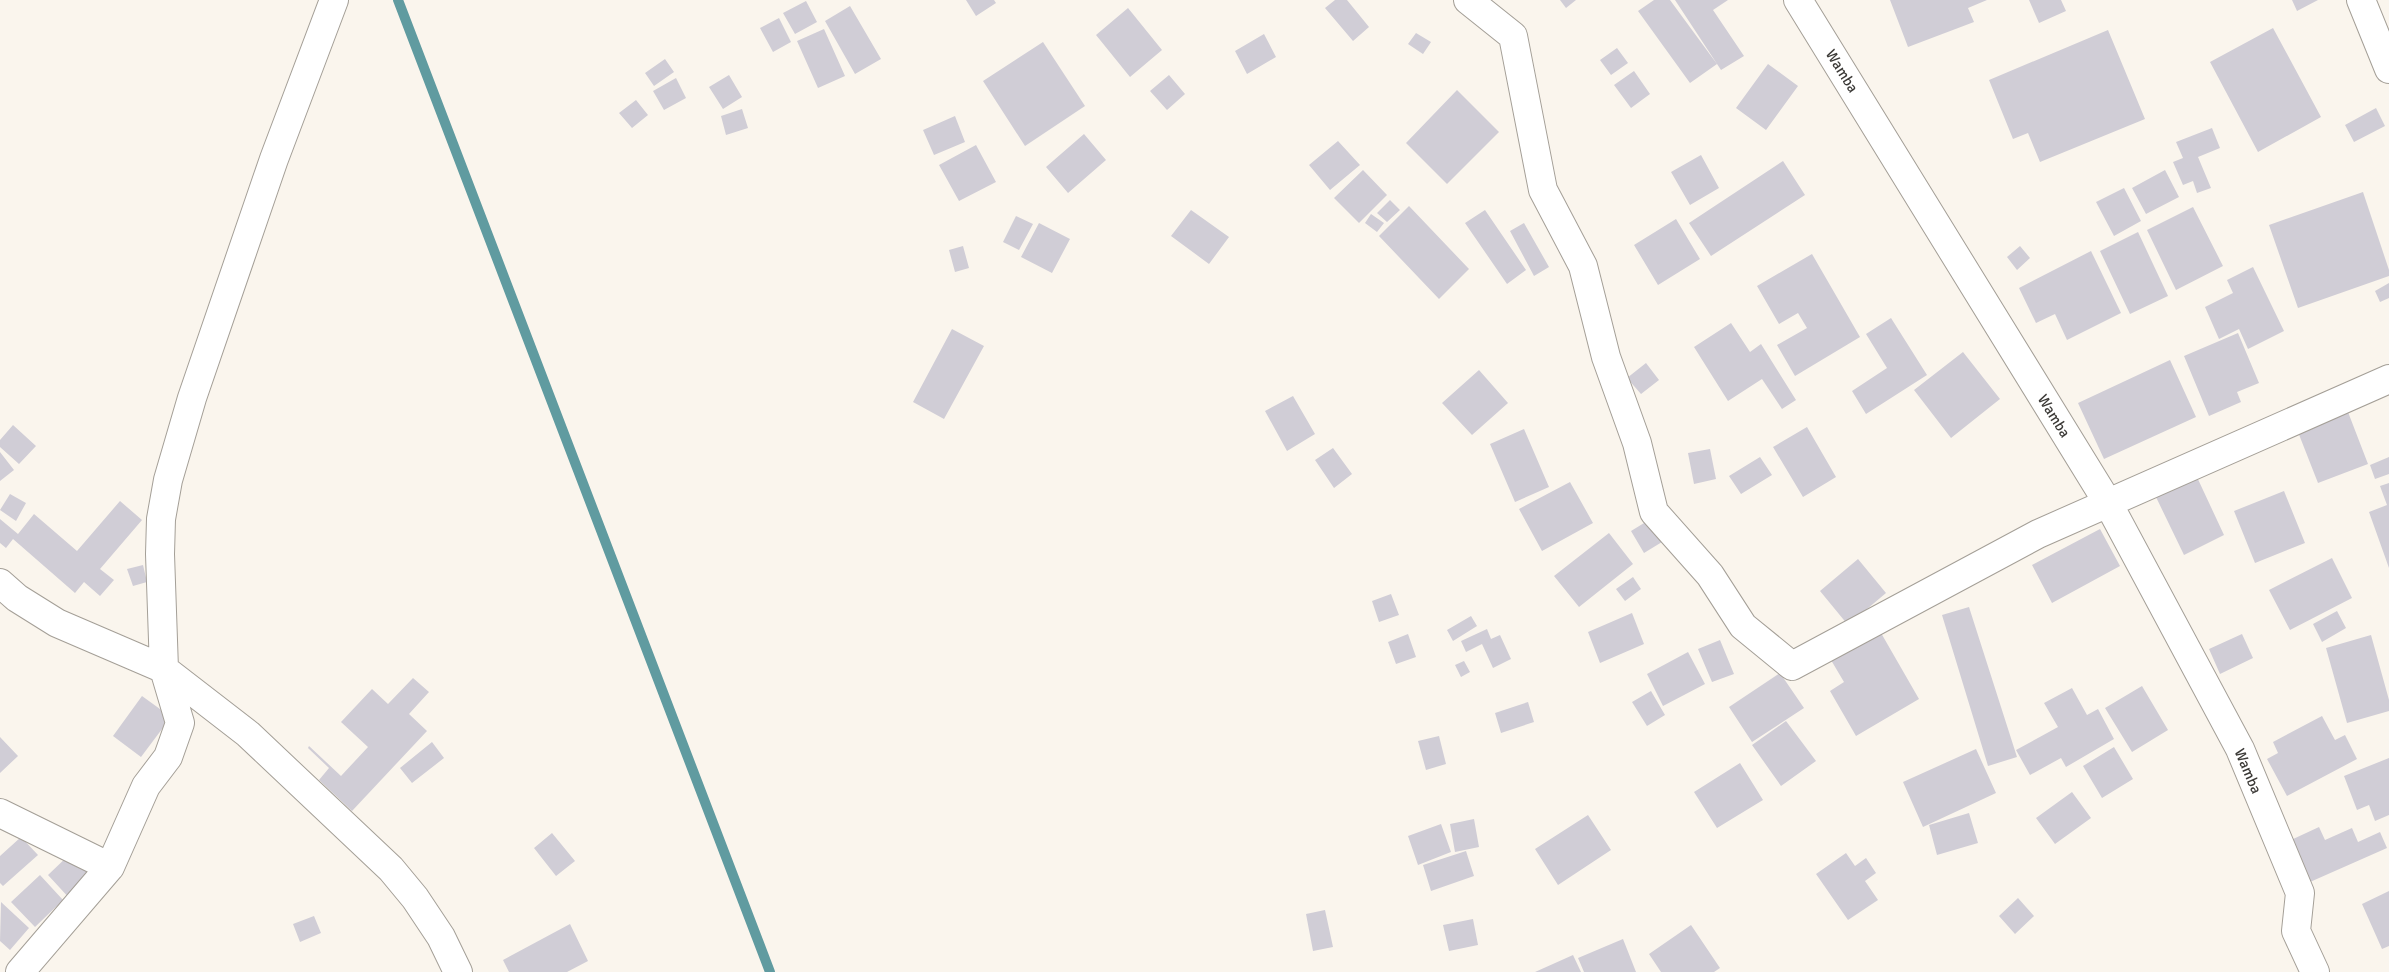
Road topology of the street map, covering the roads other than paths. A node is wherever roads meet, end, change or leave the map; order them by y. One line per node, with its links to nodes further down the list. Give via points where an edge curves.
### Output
1 (334, 0): 9 (street, via 274,159 192,398 168,480 161,519 160,554)
2 (1468, 0): 7 (street, via 1513,36 1543,190 1583,266 1606,356 1637,443 1654,512 1710,576 1743,626 1792,666 2038,534)
3 (1798, 0): 7 (street, Wamba)
4 (2361, 0): 5 (street)
5 (2389, 69)
6 (2389, 379): 7 (street)
7 (2108, 503): 14 (street, Wamba, via 2240,749 2300,893 2296,931)
8 (0, 583): 9 (street, via 17,598 57,623)
9 (164, 669): 11 (street, via 180,723 168,757 146,786); 13 (street, via 248,734 391,869 441,938)
10 (0, 813): 11 (street)
11 (110, 868): 12 (street)
12 (20, 972)
13 (458, 972)
14 (2315, 972)

